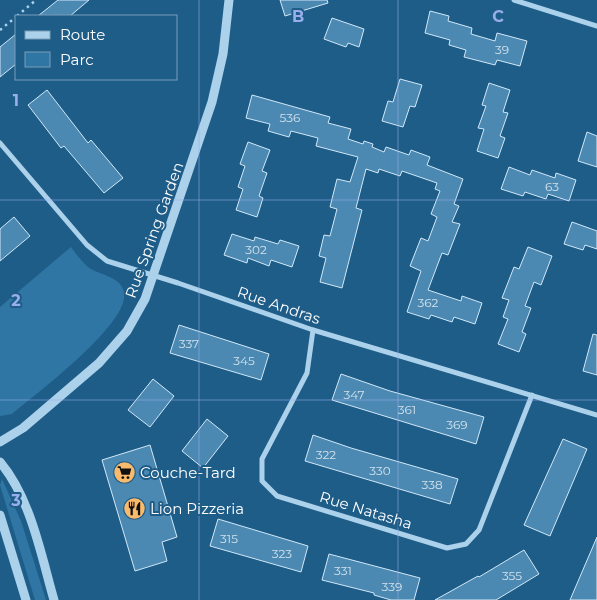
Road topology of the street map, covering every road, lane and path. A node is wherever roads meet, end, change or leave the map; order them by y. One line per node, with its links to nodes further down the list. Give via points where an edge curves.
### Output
1 (36, 0): 4 (path)
2 (229, 0): 9 (street, Rue Spring Garden, via 223,54 210,109)
3 (514, 0): 6 (street)
4 (18, 15)
5 (15, 18): 7 (path)
6 (597, 26)
7 (0, 30)
8 (0, 143): 9 (street, Rue Andras, via 94,253 114,265)
9 (154, 277): 10 (street, Rue Andras); 13 (street, Rue Spring Garden, via 134,320 106,356 23,428)
10 (313, 330): 11 (street, Rue Andras); 11 (street, Rue Natasha, via 307,373 262,459 262,481 277,496 447,548 466,544 480,530)
11 (532, 395): 12 (street, Rue Andras)
12 (597, 415)
13 (0, 442)
14 (0, 462): 17 (street, via 24,504)
15 (0, 515): 16 (street)
16 (26, 600)
17 (54, 600)

